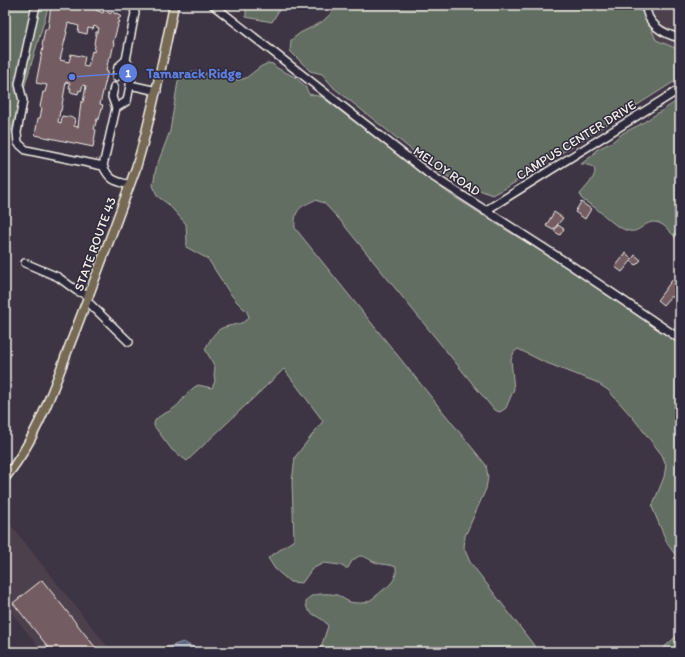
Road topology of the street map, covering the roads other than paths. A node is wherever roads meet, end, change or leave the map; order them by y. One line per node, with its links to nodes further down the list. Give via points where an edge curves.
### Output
1 (36, 5): 14 (street, via 19,84 23,101 17,132 18,143 26,150)
2 (133, 5): 7 (street, via 135,13)
3 (174, 5): 12 (main road, STATE ROUTE 43)
4 (213, 5): 16 (street, MELOY ROAD, via 401,153)
5 (646, 5): 6 (street, via 649,18 654,25 671,36)
6 (680, 38)
7 (126, 60): 8 (street, via 118,67); 9 (street, via 133,70)
8 (116, 77)
9 (130, 85): 12 (street); 13 (street, via 127,101)
10 (114, 87): 13 (street, via 112,97)
11 (680, 89): 16 (street, CAMPUS CENTER DRIVE)
12 (157, 91): 15 (main road, STATE ROUTE 43)
13 (116, 108): 14 (street)
14 (103, 166): 15 (street, via 113,180)
15 (130, 185): 18 (main road, STATE ROUTE 43)
16 (485, 211): 19 (street, MELOY ROAD)
17 (26, 263): 18 (street, via 58,277)
18 (88, 298): 20 (street); 21 (main road, STATE ROUTE 43, via 52,394 18,460)
19 (680, 339)
20 (129, 342)
21 (5, 478)

